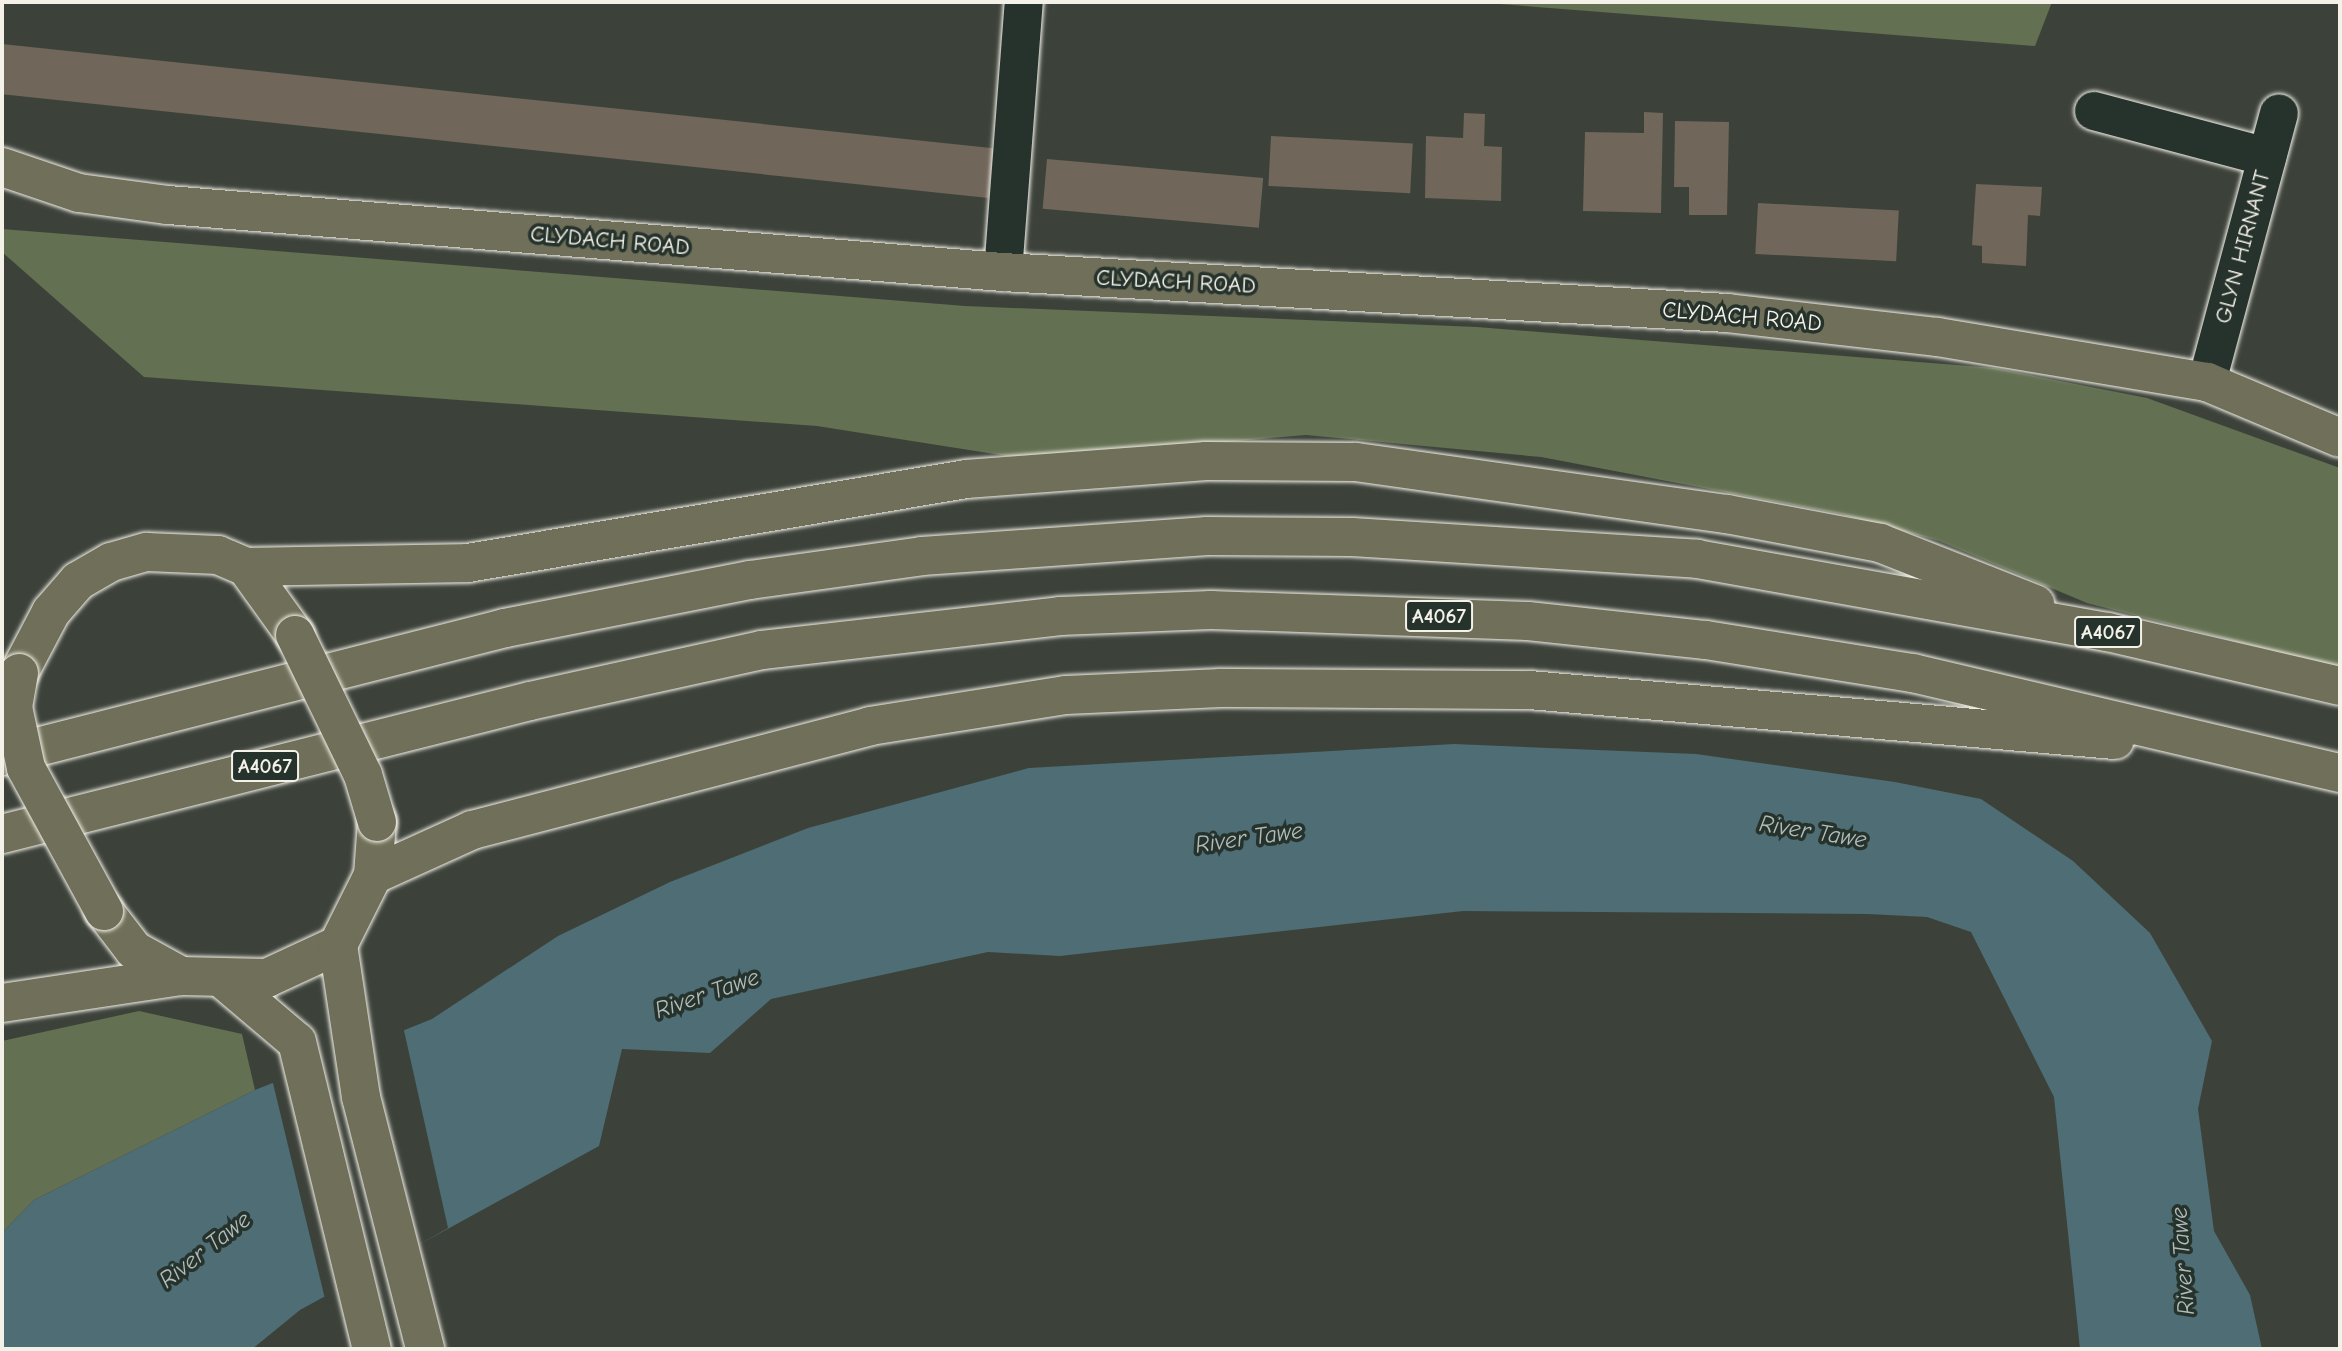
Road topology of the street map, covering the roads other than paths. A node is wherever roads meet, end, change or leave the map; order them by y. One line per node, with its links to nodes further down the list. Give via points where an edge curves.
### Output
1 (1024, 2): 6 (street)
2 (2094, 111): 4 (street)
3 (2279, 113): 4 (street, GLYN HIRNANT)
4 (2267, 157): 7 (street, GLYN HIRNANT)
5 (2, 167): 6 (main road, CLYDACH ROAD, via 79,193 168,205)
6 (1003, 272): 7 (main road, CLYDACH ROAD, via 1727,313 2006,345)
7 (2207, 382): 8 (main road, CLYDACH ROAD)
8 (2340, 438)
9 (246, 566): 10 (main road, via 468,563 966,479 1206,461 1356,462 1727,514 1881,543); 11 (main road, via 218,555 147,552 110,562 78,581); 17 (main road, bridge, via 295,635 363,775 377,822)
10 (2108, 632): 12 (main road, A4067); 14 (main road, A4067, via 1697,559 1352,537 1207,536 922,556 750,580 505,628)
11 (10, 657): 19 (main road, bridge, via 13,707 26,768 104,911 134,950)
12 (2340, 686)
13 (2253, 752): 15 (main road, A4067); 16 (main road, A4067, via 1913,673 1706,640 1528,621 1211,610 1060,616 762,650 530,701); 17 (main road, via 1529,690 1248,688 1066,695 843,733 472,830)
14 (2, 756)
15 (2340, 773)
16 (2, 834)
17 (373, 875): 18 (main road)
18 (338, 945): 20 (main road, via 267,978); 23 (main road, via 345,1012)
19 (181, 976): 20 (main road); 21 (main road)
20 (225, 981): 22 (main road, via 297,1042)
21 (2, 1003)
22 (372, 1349)
23 (425, 1349)

